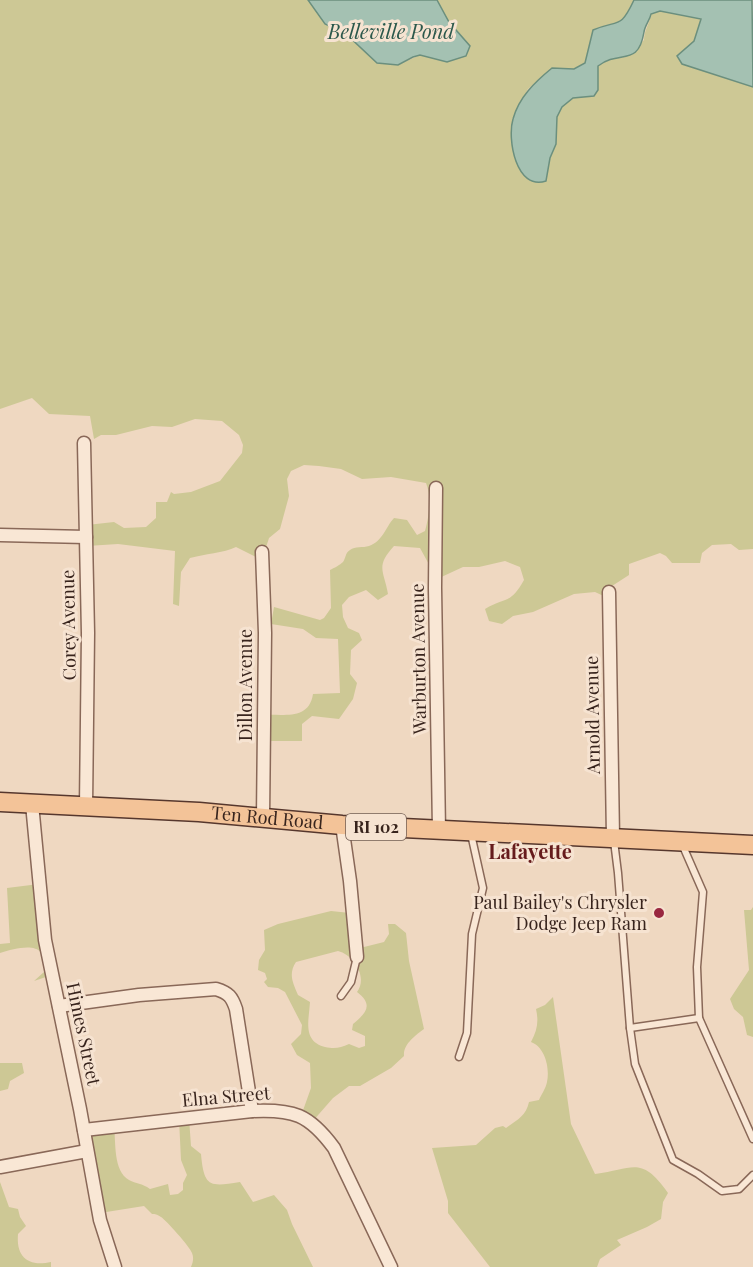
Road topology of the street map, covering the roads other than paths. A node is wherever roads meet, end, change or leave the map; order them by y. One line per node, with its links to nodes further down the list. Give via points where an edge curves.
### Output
1 (84, 443): 4 (street, Corey Avenue)
2 (436, 488): 12 (street, Warburton Avenue)
3 (0, 535): 4 (street)
4 (86, 537): 9 (street, Corey Avenue)
5 (262, 552): 10 (street, Dillon Avenue)
6 (609, 592): 14 (street, Arnold Avenue)
7 (0, 802): 8 (main road, Ten Rod Road / RI 102)
8 (32, 804): 9 (main road, Ten Rod Road / RI 102); 19 (street, Himes Street, via 45,940)
9 (86, 806): 10 (main road, Ten Rod Road / RI 102)
10 (263, 818): 11 (main road, Ten Rod Road / RI 102)
11 (342, 825): 12 (main road, Ten Rod Road / RI 102); 17 (street)
12 (439, 830): 13 (main road, Ten Rod Road / RI 102)
13 (470, 831): 14 (main road, Ten Rod Road / RI 102); 22 (lane, via 483,888 472,934 467,1033)
14 (613, 837): 15 (main road, Ten Rod Road / RI 102); 21 (lane)
15 (681, 841): 16 (main road, Ten Rod Road / RI 102); 20 (lane, via 703,892 697,967)
16 (753, 845)
17 (357, 957): 18 (lane, via 351,982)
18 (341, 996)
19 (58, 1006): 23 (street, via 139,995 216,989 226,992 236,1009); 24 (street, Himes Street)
20 (699, 1018): 21 (lane); 25 (lane)
21 (630, 1028): 28 (lane, via 635,1064 673,1160 722,1191 739,1189)
22 (459, 1057)
23 (252, 1111): 24 (street, Elna Street); 30 (street, Elna Street, via 279,1110 303,1117 321,1130 334,1148)
24 (84, 1130): 26 (street, Himes Street)
25 (753, 1139)
26 (87, 1151): 27 (street); 29 (street, Himes Street, via 100,1220)
27 (0, 1167)
28 (753, 1175)
29 (116, 1267)
30 (392, 1267)

